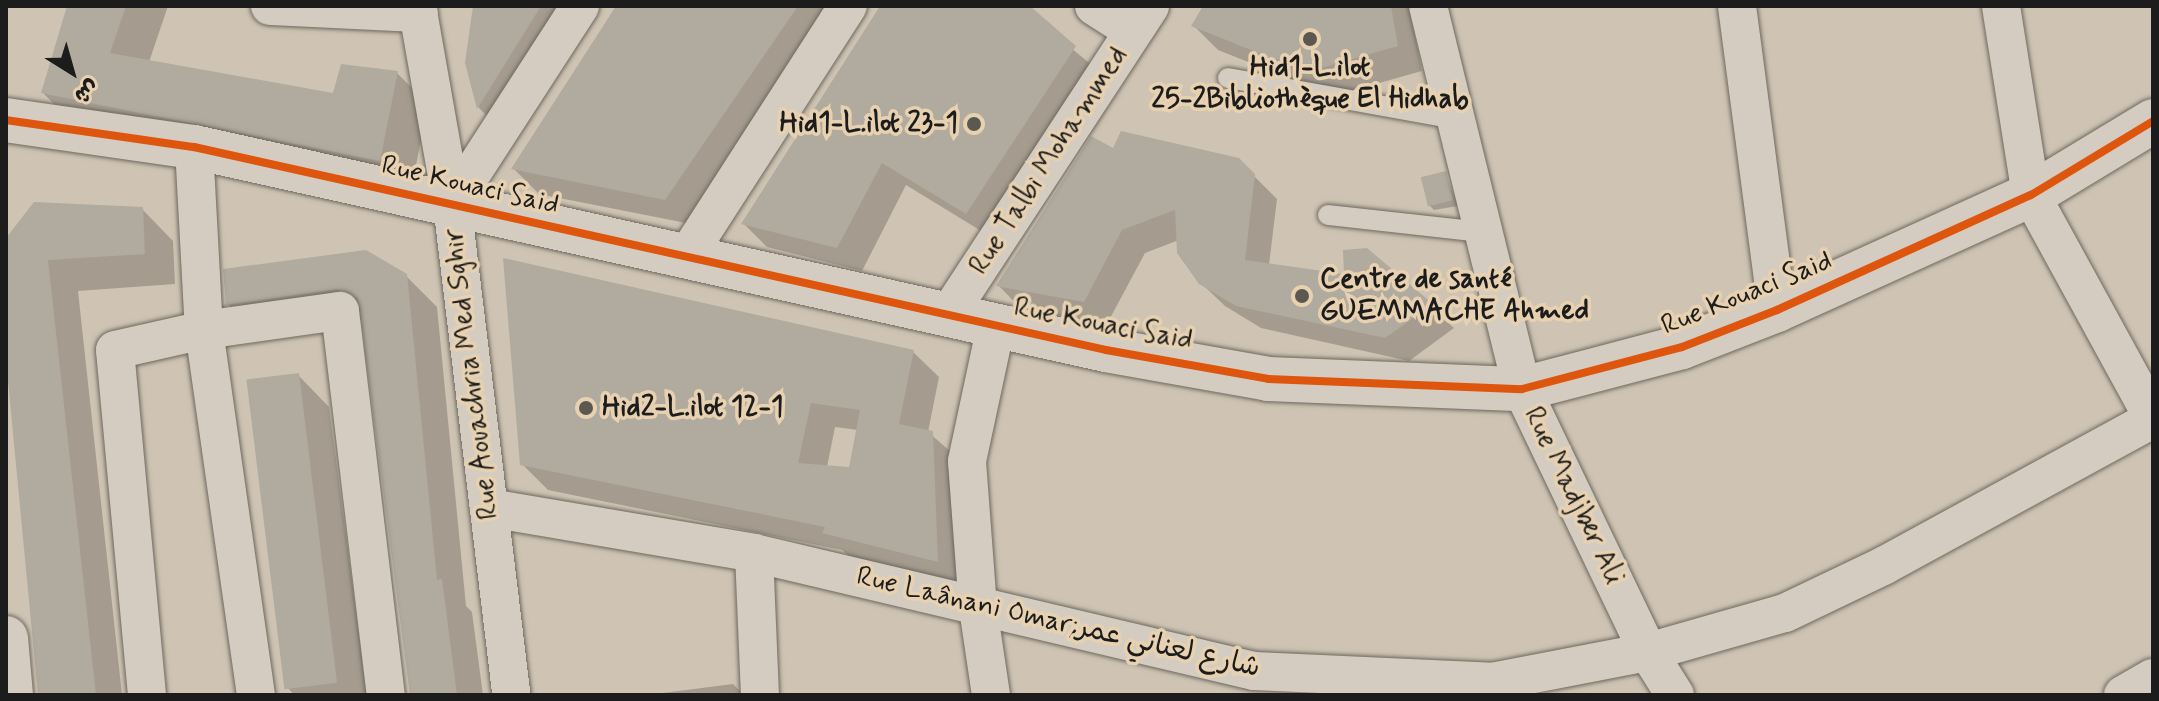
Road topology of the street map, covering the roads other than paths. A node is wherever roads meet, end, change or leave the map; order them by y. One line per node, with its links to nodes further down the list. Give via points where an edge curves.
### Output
1 (270, 6): 8 (street)
2 (580, 6): 16 (street)
3 (848, 6): 19 (street)
4 (1094, 6): 9 (street)
5 (1428, 6): 11 (street, Rue Madjber Ali)
6 (1737, 6): 20 (street)
7 (2001, 6): 15 (street)
8 (418, 9): 16 (street, Rue Aouachria Med Sghir)
9 (1142, 19): 21 (street, Rue Talbi Mohammed)
10 (1228, 78): 11 (lane)
11 (1456, 119): 18 (street, Rue Madjber Ali)
12 (6, 120): 14 (street, Rue Kouaci Said)
13 (2153, 121): 15 (street, Rue Kouaci Said)
14 (194, 147): 16 (street, Rue Kouaci Said); 23 (street)
15 (2031, 195): 20 (street, Rue Kouaci Said); 25 (street)
16 (452, 204): 19 (street, Rue Kouaci Said); 26 (street, Rue Aouachria Med Sghir)
17 (1328, 215): 18 (lane)
18 (1483, 232): 24 (street, Rue Madjber Ali)
19 (686, 257): 21 (street, Rue Kouaci Said)
20 (1777, 310): 24 (street, Rue Kouaci Said, via 1682,347)
21 (948, 315): 22 (street, Rue Kouaci Said)
22 (996, 326): 24 (street, Rue Kouaci Said, via 1268,379); 28 (street, via 967,461)
23 (204, 330): 35 (street, via 115,350); 36 (street); 37 (street, via 340,311)
24 (1522, 389): 30 (street, Rue Madjber Ali)
25 (2153, 418): 30 (street, Rue Laânani Omar;شارع لعناني عمر, via 1885,565 1785,613)
26 (489, 508): 27 (street, Rue Laânani Omar;شارع لعناني عمر); 38 (street, Rue Aouachria Med Sghir)
27 (754, 553): 28 (street, Rue Laânani Omar;شارع لعناني عمر); 39 (street)
28 (978, 608): 32 (street, Rue Laânani Omar;شارع لعناني عمر); 40 (street)
29 (6, 638): 34 (street)
30 (1648, 652): 33 (street, Rue Laânani Omar;شارع لعناني عمر); 41 (street, Rue Madjber Ali)
31 (2153, 678): 42 (street)
32 (1256, 683): 33 (street, Rue Laânani Omar;شارع لعناني عمر)
33 (1493, 689)
34 (11, 695)
35 (147, 695)
36 (256, 695)
37 (386, 695)
38 (511, 695)
39 (760, 695)
40 (991, 695)
41 (1675, 695)
42 (2123, 695)

